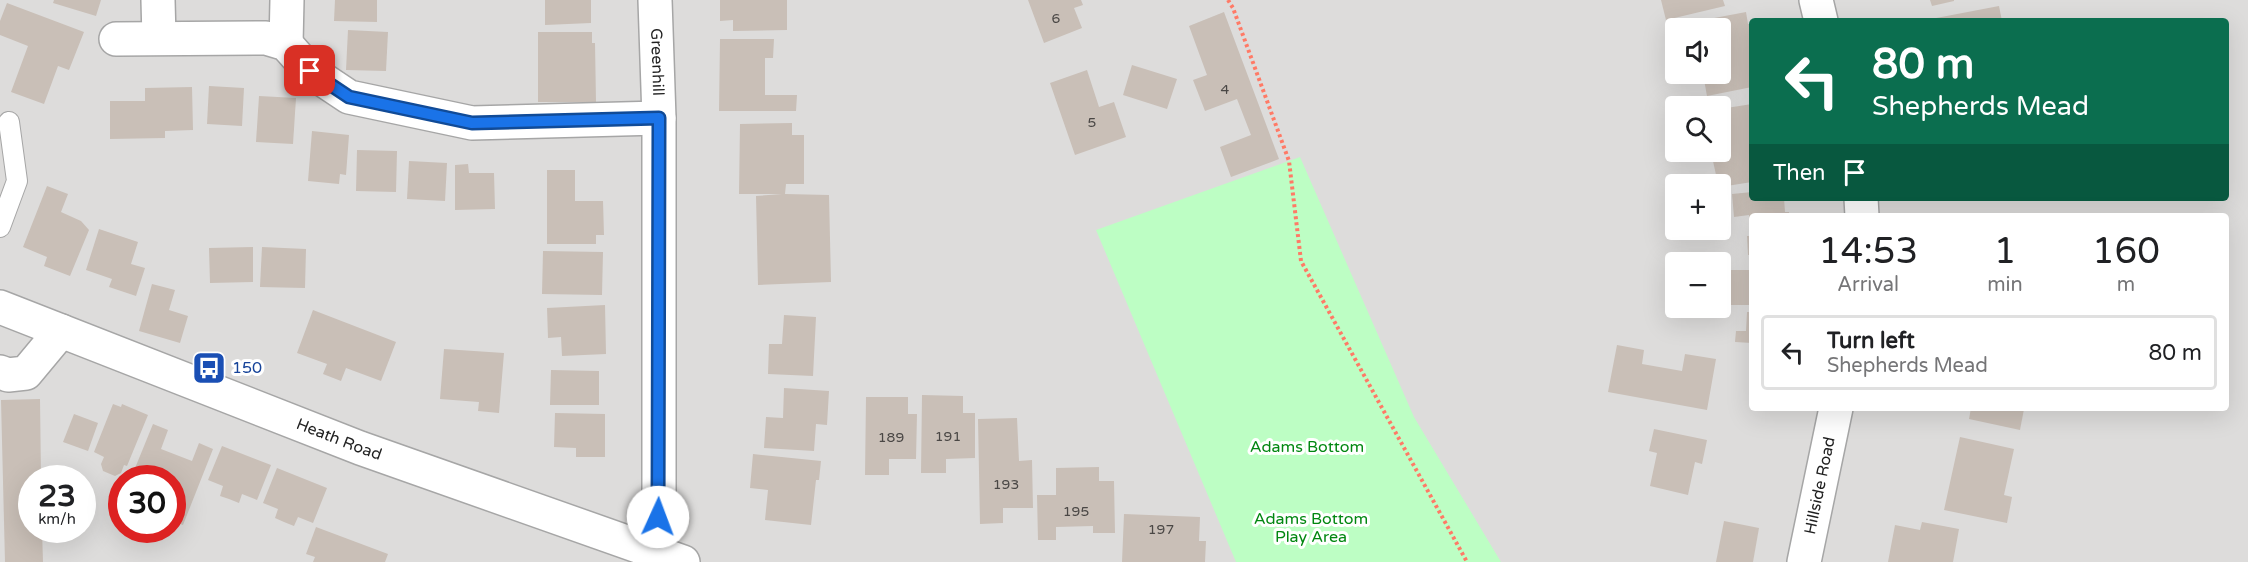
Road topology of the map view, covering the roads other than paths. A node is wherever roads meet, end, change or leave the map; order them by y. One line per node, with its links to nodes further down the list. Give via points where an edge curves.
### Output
1 (158, 0): 7 (street)
2 (287, 0): 8 (street)
3 (656, 0): 9 (street, Greenhill)
4 (1816, 0): 5 (street)
5 (1820, 18)
6 (116, 39): 7 (street)
7 (159, 39): 8 (street, via 266,38)
8 (286, 44): 9 (street, via 310,71 349,97 472,123)
9 (659, 118): 16 (street, Greenhill)
10 (9, 122): 11 (lane, via 17,181)
11 (0, 227)
12 (0, 307): 13 (street, Heath Road)
13 (61, 331): 14 (street, via 26,373); 16 (street, Heath Road, via 360,448)
14 (0, 372)
15 (1835, 411): 17 (street, Hillside Road)
16 (663, 560)
17 (1804, 562)

